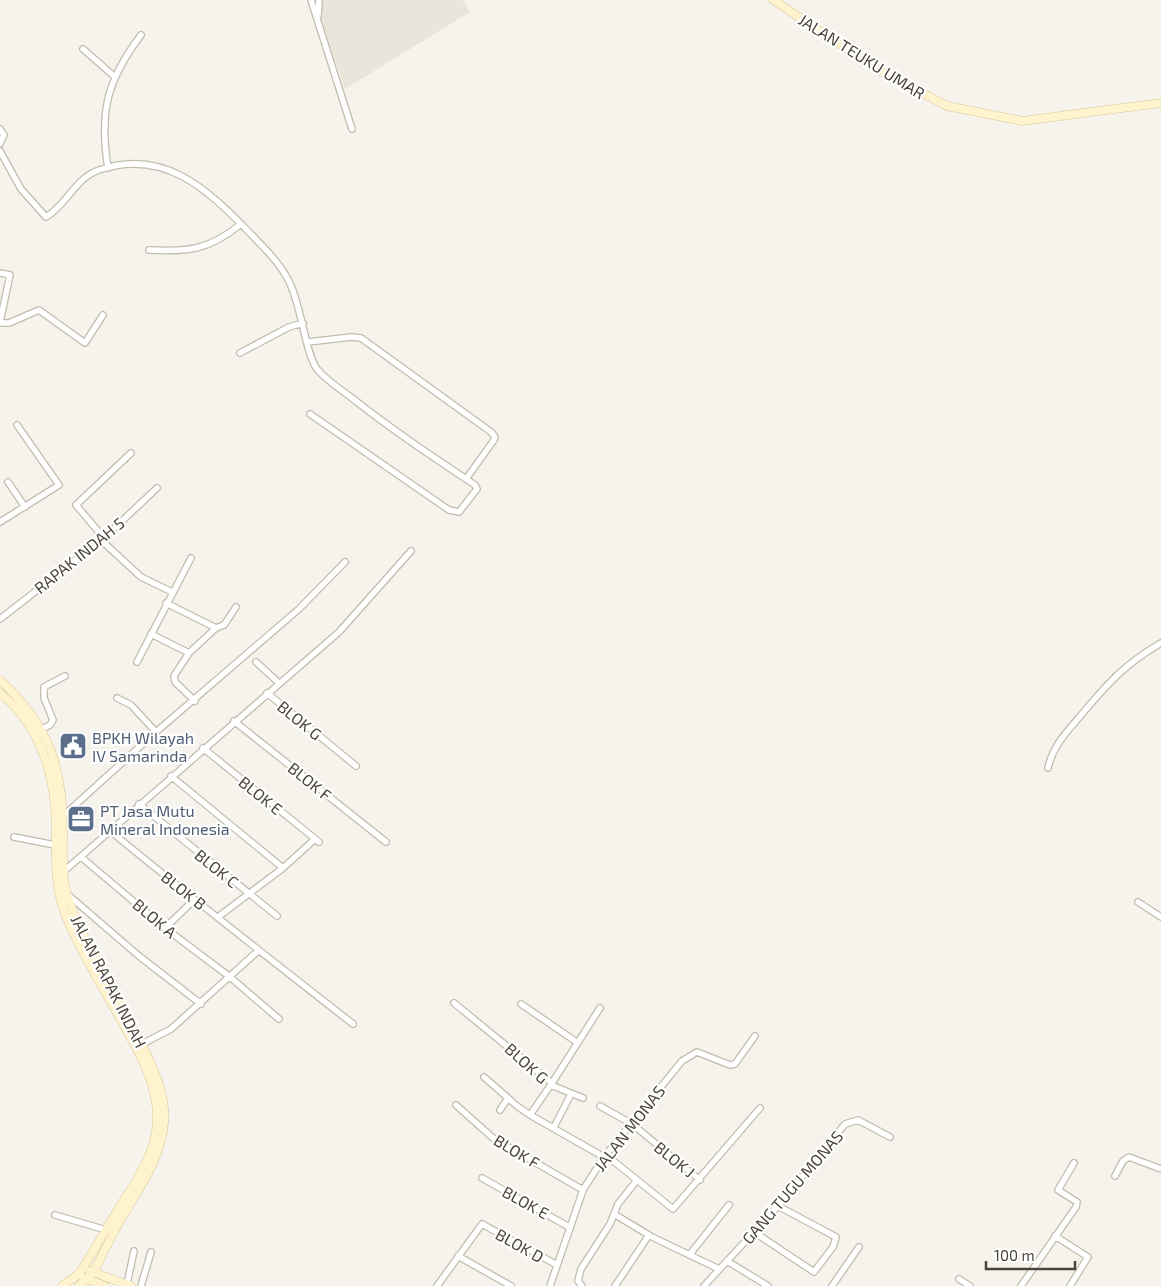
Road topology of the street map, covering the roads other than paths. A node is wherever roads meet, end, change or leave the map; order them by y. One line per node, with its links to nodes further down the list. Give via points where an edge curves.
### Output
1 (311, 0): 4 (street)
2 (319, 0): 4 (street)
3 (773, 0): 8 (main road, JALAN TEUKU UMAR, via 880,71 947,106 1022,121)
4 (318, 18): 10 (street)
5 (141, 35): 7 (street)
6 (84, 49): 7 (street)
7 (115, 77): 13 (street, via 104,116)
8 (1161, 103)
9 (0, 129): 11 (street, via 4,135)
10 (352, 129)
11 (0, 144)
12 (0, 151): 13 (street, via 21,188 46,217 84,178)
13 (108, 168): 14 (street, via 147,165 173,172 207,191)
14 (241, 224): 15 (street, via 201,248); 19 (street, via 284,273 295,294)
15 (149, 250)
16 (0, 273): 18 (street, via 10,274)
17 (103, 315): 18 (street, via 85,343 38,310 9,323)
18 (0, 322)
19 (303, 323): 20 (street); 21 (street)
20 (308, 342): 25 (street, via 313,364 323,375 382,422); 25 (street, via 361,338 491,432 494,440)
21 (240, 353)
22 (310, 414): 25 (street, via 449,510 459,512 475,492 476,487)
23 (17, 424): 28 (street, via 60,483)
24 (131, 453): 30 (street, via 76,505)
25 (466, 479)
26 (8, 482): 28 (street)
27 (156, 488): 30 (street, RAPAK INDAH 5)
28 (25, 507): 29 (street)
29 (0, 522)
30 (102, 539): 34 (street, via 141,577); 37 (street, RAPAK INDAH 5)
31 (411, 552): 46 (street, via 338,632)
32 (191, 558): 34 (street)
33 (344, 562): 50 (street, via 300,609)
34 (172, 592): 35 (street)
35 (166, 603): 38 (street); 39 (street)
36 (236, 607): 38 (street, via 224,625)
37 (0, 619)
38 (216, 628): 41 (street)
39 (151, 634): 41 (street); 42 (street)
40 (1161, 643): 57 (street, via 1126,666 1107,684 1053,748)
41 (189, 653): 50 (street, via 174,679)
42 (137, 662)
43 (256, 662): 46 (street)
44 (65, 676): 52 (street, via 44,687 44,698 53,720)
45 (0, 680): 52 (main road, JALAN RAPAK INDAH, via 26,705)
46 (279, 683): 48 (street)
47 (0, 693): 54 (main road, JALAN RAPAK INDAH, via 25,718)
48 (267, 693): 51 (street); 56 (street, BLOK G)
49 (117, 698): 53 (street, via 131,705)
50 (195, 700): 53 (street)
51 (234, 721): 55 (street); 63 (street, BLOK F)
52 (42, 729): 54 (main road, JALAN RAPAK INDAH)
53 (156, 732): 60 (street)
54 (44, 745): 60 (main road, JALAN RAPAK INDAH, via 59,779); 64 (main road, JALAN RAPAK INDAH, via 52,779)
55 (203, 748): 58 (street); 66 (street, BLOK E, via 317,840)
56 (356, 766)
57 (1048, 768)
58 (171, 776): 59 (street); 66 (street)
59 (139, 804): 61 (street); 68 (street, BLOK C)
60 (63, 816): 67 (main road, JALAN RAPAK INDAH)
61 (108, 830): 65 (street); 70 (street, BLOK B)
62 (14, 837): 64 (street)
63 (386, 842)
64 (55, 845): 113 (main road, JALAN RAPAK INDAH, via 58,886 64,910 150,1077 157,1106 156,1136 143,1168)
65 (81, 857): 67 (street); 75 (street, BLOK A)
66 (283, 868): 68 (street)
67 (63, 872): 69 (main road, JALAN RAPAK INDAH)
68 (249, 893): 72 (street, BLOK C); 73 (street)
69 (66, 894): 79 (street); 86 (main road, JALAN RAPAK INDAH, via 83,934)
70 (194, 900): 73 (street, BLOK B); 75 (street)
71 (1138, 902): 74 (street)
72 (277, 916)
73 (218, 917): 76 (street, BLOK B)
74 (1161, 917)
75 (165, 928): 77 (street, BLOK A)
76 (258, 951): 77 (street); 83 (street, BLOK B)
77 (230, 977): 79 (street); 82 (street, BLOK A)
78 (454, 1003): 88 (street, BLOK G)
79 (201, 1004): 86 (street, via 171,1029)
80 (521, 1004): 85 (street)
81 (600, 1008): 85 (street)
82 (279, 1020)
83 (353, 1024)
84 (756, 1036): 97 (street, JALAN MONAS, via 738,1062 730,1066 702,1052 686,1057)
85 (578, 1043): 88 (street)
86 (142, 1044): 126 (main road, JALAN RAPAK INDAH, via 153,1065 161,1093 162,1138 150,1170)
87 (484, 1077): 90 (street)
88 (552, 1084): 91 (street); 96 (street, BLOK G)
89 (570, 1096): 98 (street)
90 (508, 1098): 95 (street); 96 (street)
91 (583, 1098)
92 (456, 1105): 107 (street, BLOK F, via 493,1138)
93 (600, 1106): 97 (street, BLOK J)
94 (760, 1108): 106 (street)
95 (500, 1110)
96 (530, 1114): 98 (street)
97 (632, 1124): 100 (street, JALAN MONAS); 106 (street, BLOK J)
98 (554, 1127): 100 (street)
99 (890, 1137): 109 (street, GANG TUGU MONAS, via 858,1120 845,1124)
100 (605, 1156): 105 (street); 107 (street, JALAN MONAS)
101 (1074, 1163): 116 (street, via 1058,1190 1077,1204)
102 (1161, 1169): 103 (street, via 1129,1157)
103 (1115, 1176)
104 (482, 1178): 112 (street, BLOK E)
105 (637, 1180): 106 (street, via 673,1209); 110 (street)
106 (700, 1180)
107 (583, 1190): 112 (street, JALAN MONAS)
108 (729, 1205): 120 (street)
109 (778, 1206): 114 (street, GANG TUGU MONAS); 114 (street, via 836,1237 833,1247 814,1272)
110 (614, 1214): 115 (street); 130 (street, via 581,1269 578,1281)
111 (55, 1215): 113 (street)
112 (569, 1227): 123 (street, JALAN MONAS)
113 (106, 1230): 125 (main road, JALAN RAPAK INDAH)
114 (754, 1232): 122 (street, GANG TUGU MONAS)
115 (649, 1235): 120 (street); 138 (street)
116 (1055, 1236): 143 (street); 144 (street, via 1088,1256)
117 (859, 1247): 141 (street)
118 (134, 1250): 129 (street)
119 (150, 1252): 134 (street)
120 (690, 1254): 124 (street)
121 (458, 1256): 123 (street, BLOK D, via 479,1225 483,1225); 135 (street); 136 (street)
122 (727, 1261): 124 (street, GANG TUGU MONAS); 140 (street)
123 (557, 1265): 137 (street, JALAN MONAS)
124 (719, 1269): 139 (street, GANG TUGU MONAS)
125 (81, 1272): 126 (main road); 128 (main road); 131 (main road)
126 (93, 1273): 128 (main road, JALAN RAPAK INDAH); 129 (main road)
127 (959, 1279): 142 (street)
128 (88, 1280): 132 (main road); 133 (main road)
129 (129, 1285)
130 (581, 1285)
131 (62, 1286)
132 (79, 1286)
133 (105, 1286)
134 (141, 1286)
135 (437, 1286)
136 (511, 1286)
137 (550, 1286)
138 (615, 1286)
139 (704, 1286)
140 (768, 1286)
141 (832, 1286)
142 (970, 1286)
143 (1021, 1286)
144 (1070, 1286)

